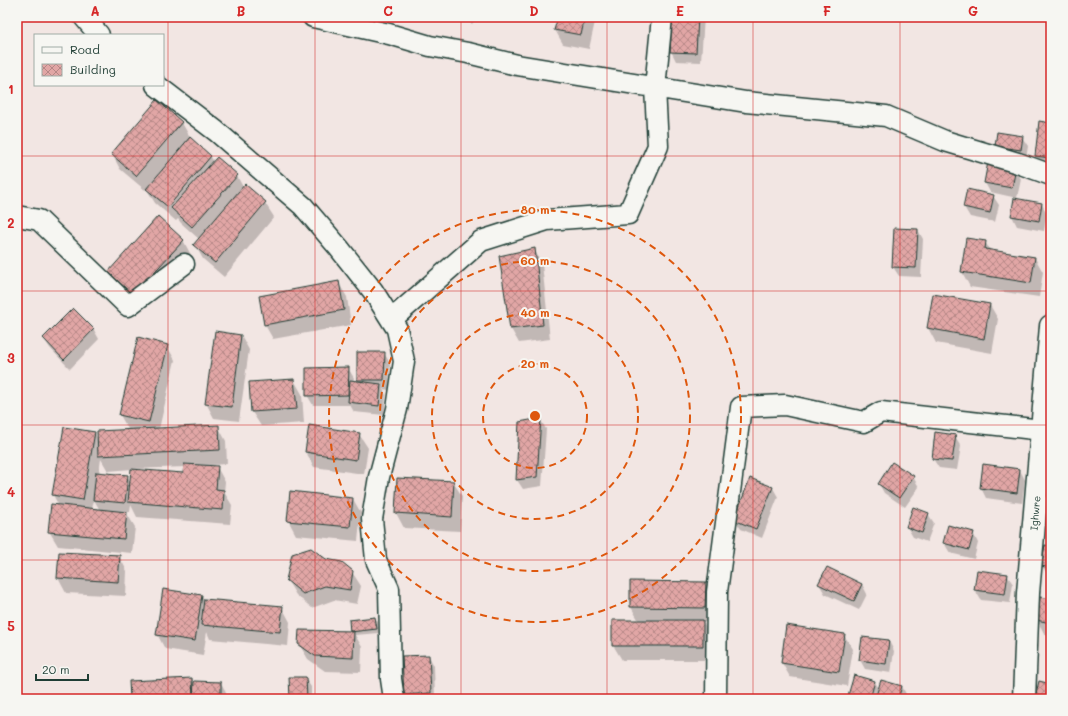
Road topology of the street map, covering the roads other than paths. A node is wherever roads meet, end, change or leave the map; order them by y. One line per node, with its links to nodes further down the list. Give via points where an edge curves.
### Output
1 (84, 17): 5 (street)
2 (313, 17): 4 (street)
3 (662, 17): 7 (street)
4 (378, 24): 7 (street, via 430,46 517,65)
5 (98, 34)
6 (157, 86): 11 (street, via 216,131 303,206 373,291)
7 (655, 88): 8 (street, via 746,102 886,116 945,141); 11 (street, via 658,146 628,214 547,220 481,241)
8 (1051, 175)
9 (17, 216): 10 (street, via 39,220 128,306)
10 (184, 264)
11 (392, 320): 14 (street, via 397,329 404,361 398,409 372,519 376,560 389,589 391,679)
12 (1051, 326): 13 (street, Ighwre)
13 (1042, 430): 15 (street, via 881,412 864,422 784,405 741,408 717,592); 16 (street, Ighwre, via 1028,593)
14 (394, 699)
15 (716, 699)
16 (1024, 699)

